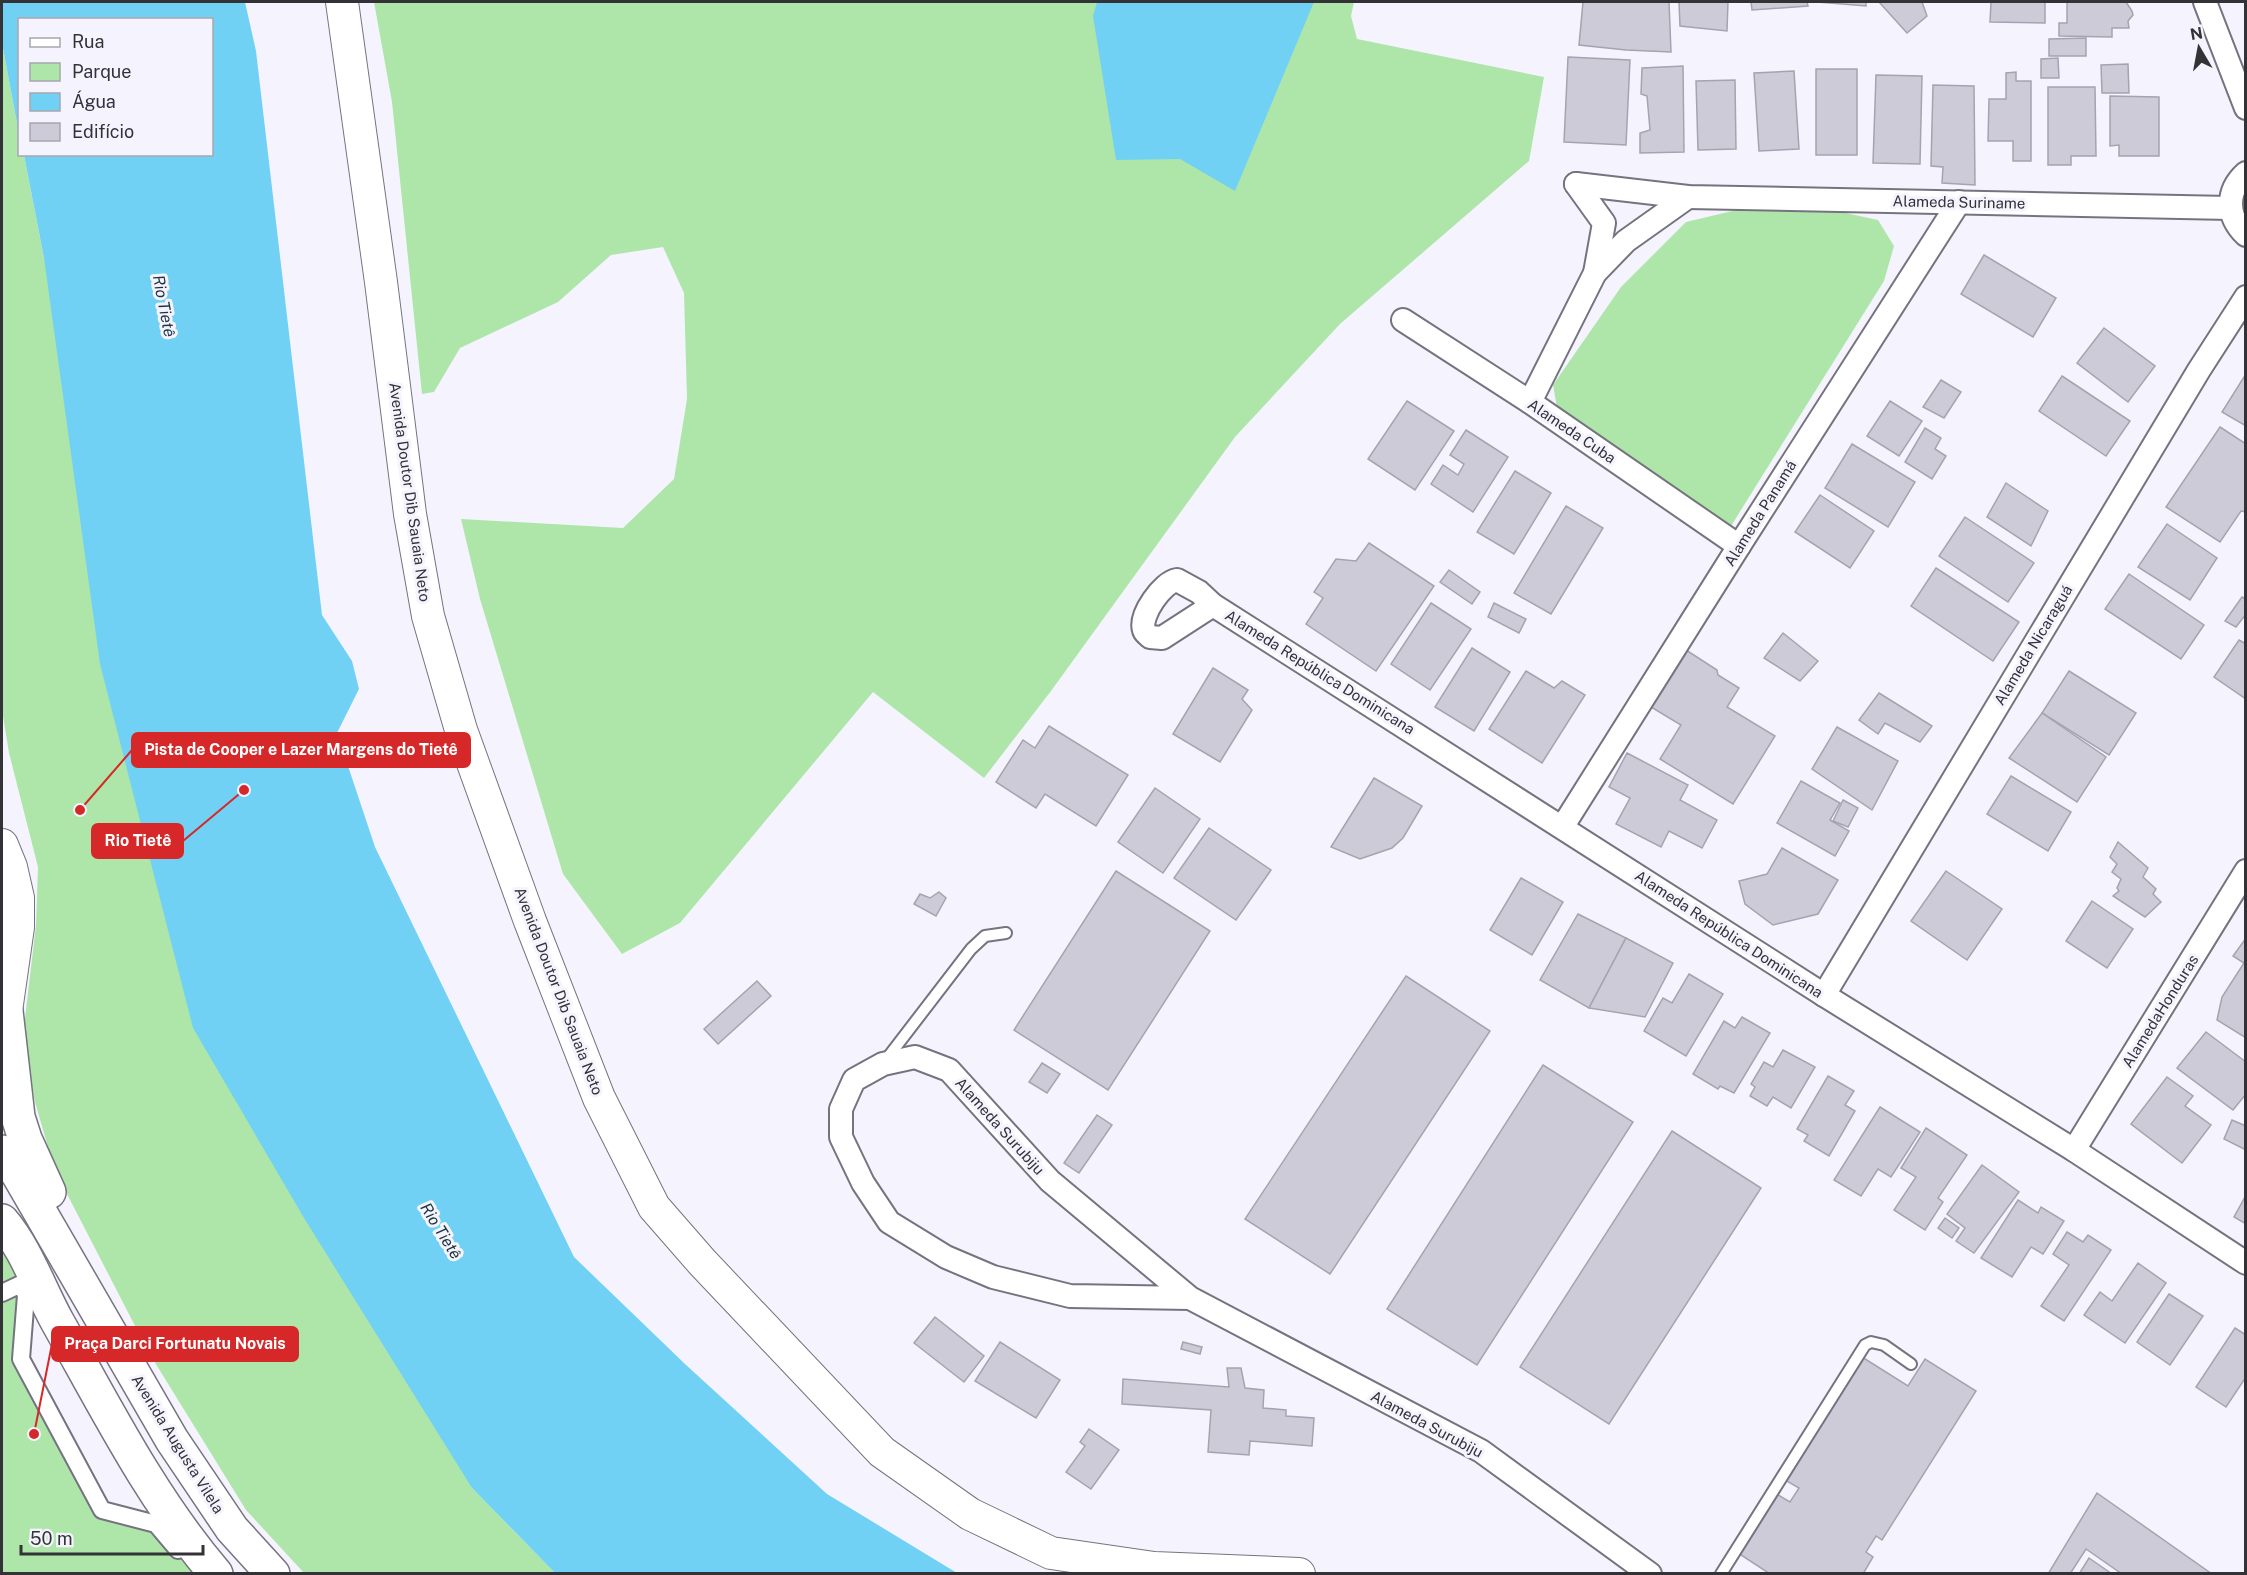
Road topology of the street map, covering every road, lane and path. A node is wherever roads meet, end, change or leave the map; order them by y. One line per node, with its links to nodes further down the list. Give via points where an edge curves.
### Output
1 (342, 2): 33 (main road, Avenida Doutor Dib Sauaia Neto, via 410,514 428,616 461,730 530,921 599,1098 654,1207 882,1452 970,1514 1051,1553 1154,1568)
2 (2205, 2): 3 (street)
3 (2246, 108)
4 (2246, 173): 7 (street, via 2232,192)
5 (1688, 196): 6 (street, Alameda Suriname); 9 (street, via 1626,241); 9 (street, Alameda Suriname, via 1576,184 1605,223)
6 (1959, 202): 7 (street, Alameda Suriname); 13 (street, Alameda Panamá)
7 (2230, 208): 8 (street)
8 (2246, 235)
9 (1594, 273): 12 (street)
10 (2246, 297): 19 (street, Alameda Nicaraguá)
11 (1403, 320): 12 (street, Alameda Cuba)
12 (1530, 402): 13 (street, Alameda Cuba)
13 (1739, 546): 15 (street, Alameda Panamá)
14 (1213, 604): 15 (street, Alameda República Dominicana)
15 (1563, 826): 19 (street, Alameda República Dominicana)
16 (2, 845): 20 (main road, via 18,897 18,927)
17 (2246, 872): 22 (street, AlamedaHonduras)
18 (1006, 933): 21 (lane, via 985,936 971,949)
19 (1824, 995): 22 (street, Alameda República Dominicana)
20 (4, 1019): 29 (main road, via 13,1093 24,1139)
21 (882, 1064): 27 (street, Alameda Surubiju, via 915,1057 948,1070 1050,1181); 27 (street, Alameda Surubiju, via 854,1080 841,1109 841,1137 863,1183 889,1222 946,1257 993,1277 1070,1296)
22 (2074, 1150): 25 (street, Alameda República Dominicana)
23 (2, 1152): 29 (main road, Avenida Augusta Vilela)
24 (5, 1222): 31 (main road, via 131,1453 188,1540)
25 (2246, 1263)
26 (2, 1293): 30 (street, via 21,1284 26,1295 21,1359 102,1510 156,1524)
27 (1190, 1298): 34 (street, Alameda Surubiju, via 1480,1451)
28 (1911, 1364): 35 (lane, via 1884,1345 1865,1345)
29 (130, 1367): 32 (main road, Avenida Augusta Vilela, via 172,1440 232,1529)
30 (198, 1574)
31 (216, 1574)
32 (273, 1574)
33 (1299, 1574)
34 (1650, 1574)
35 (1721, 1574)

